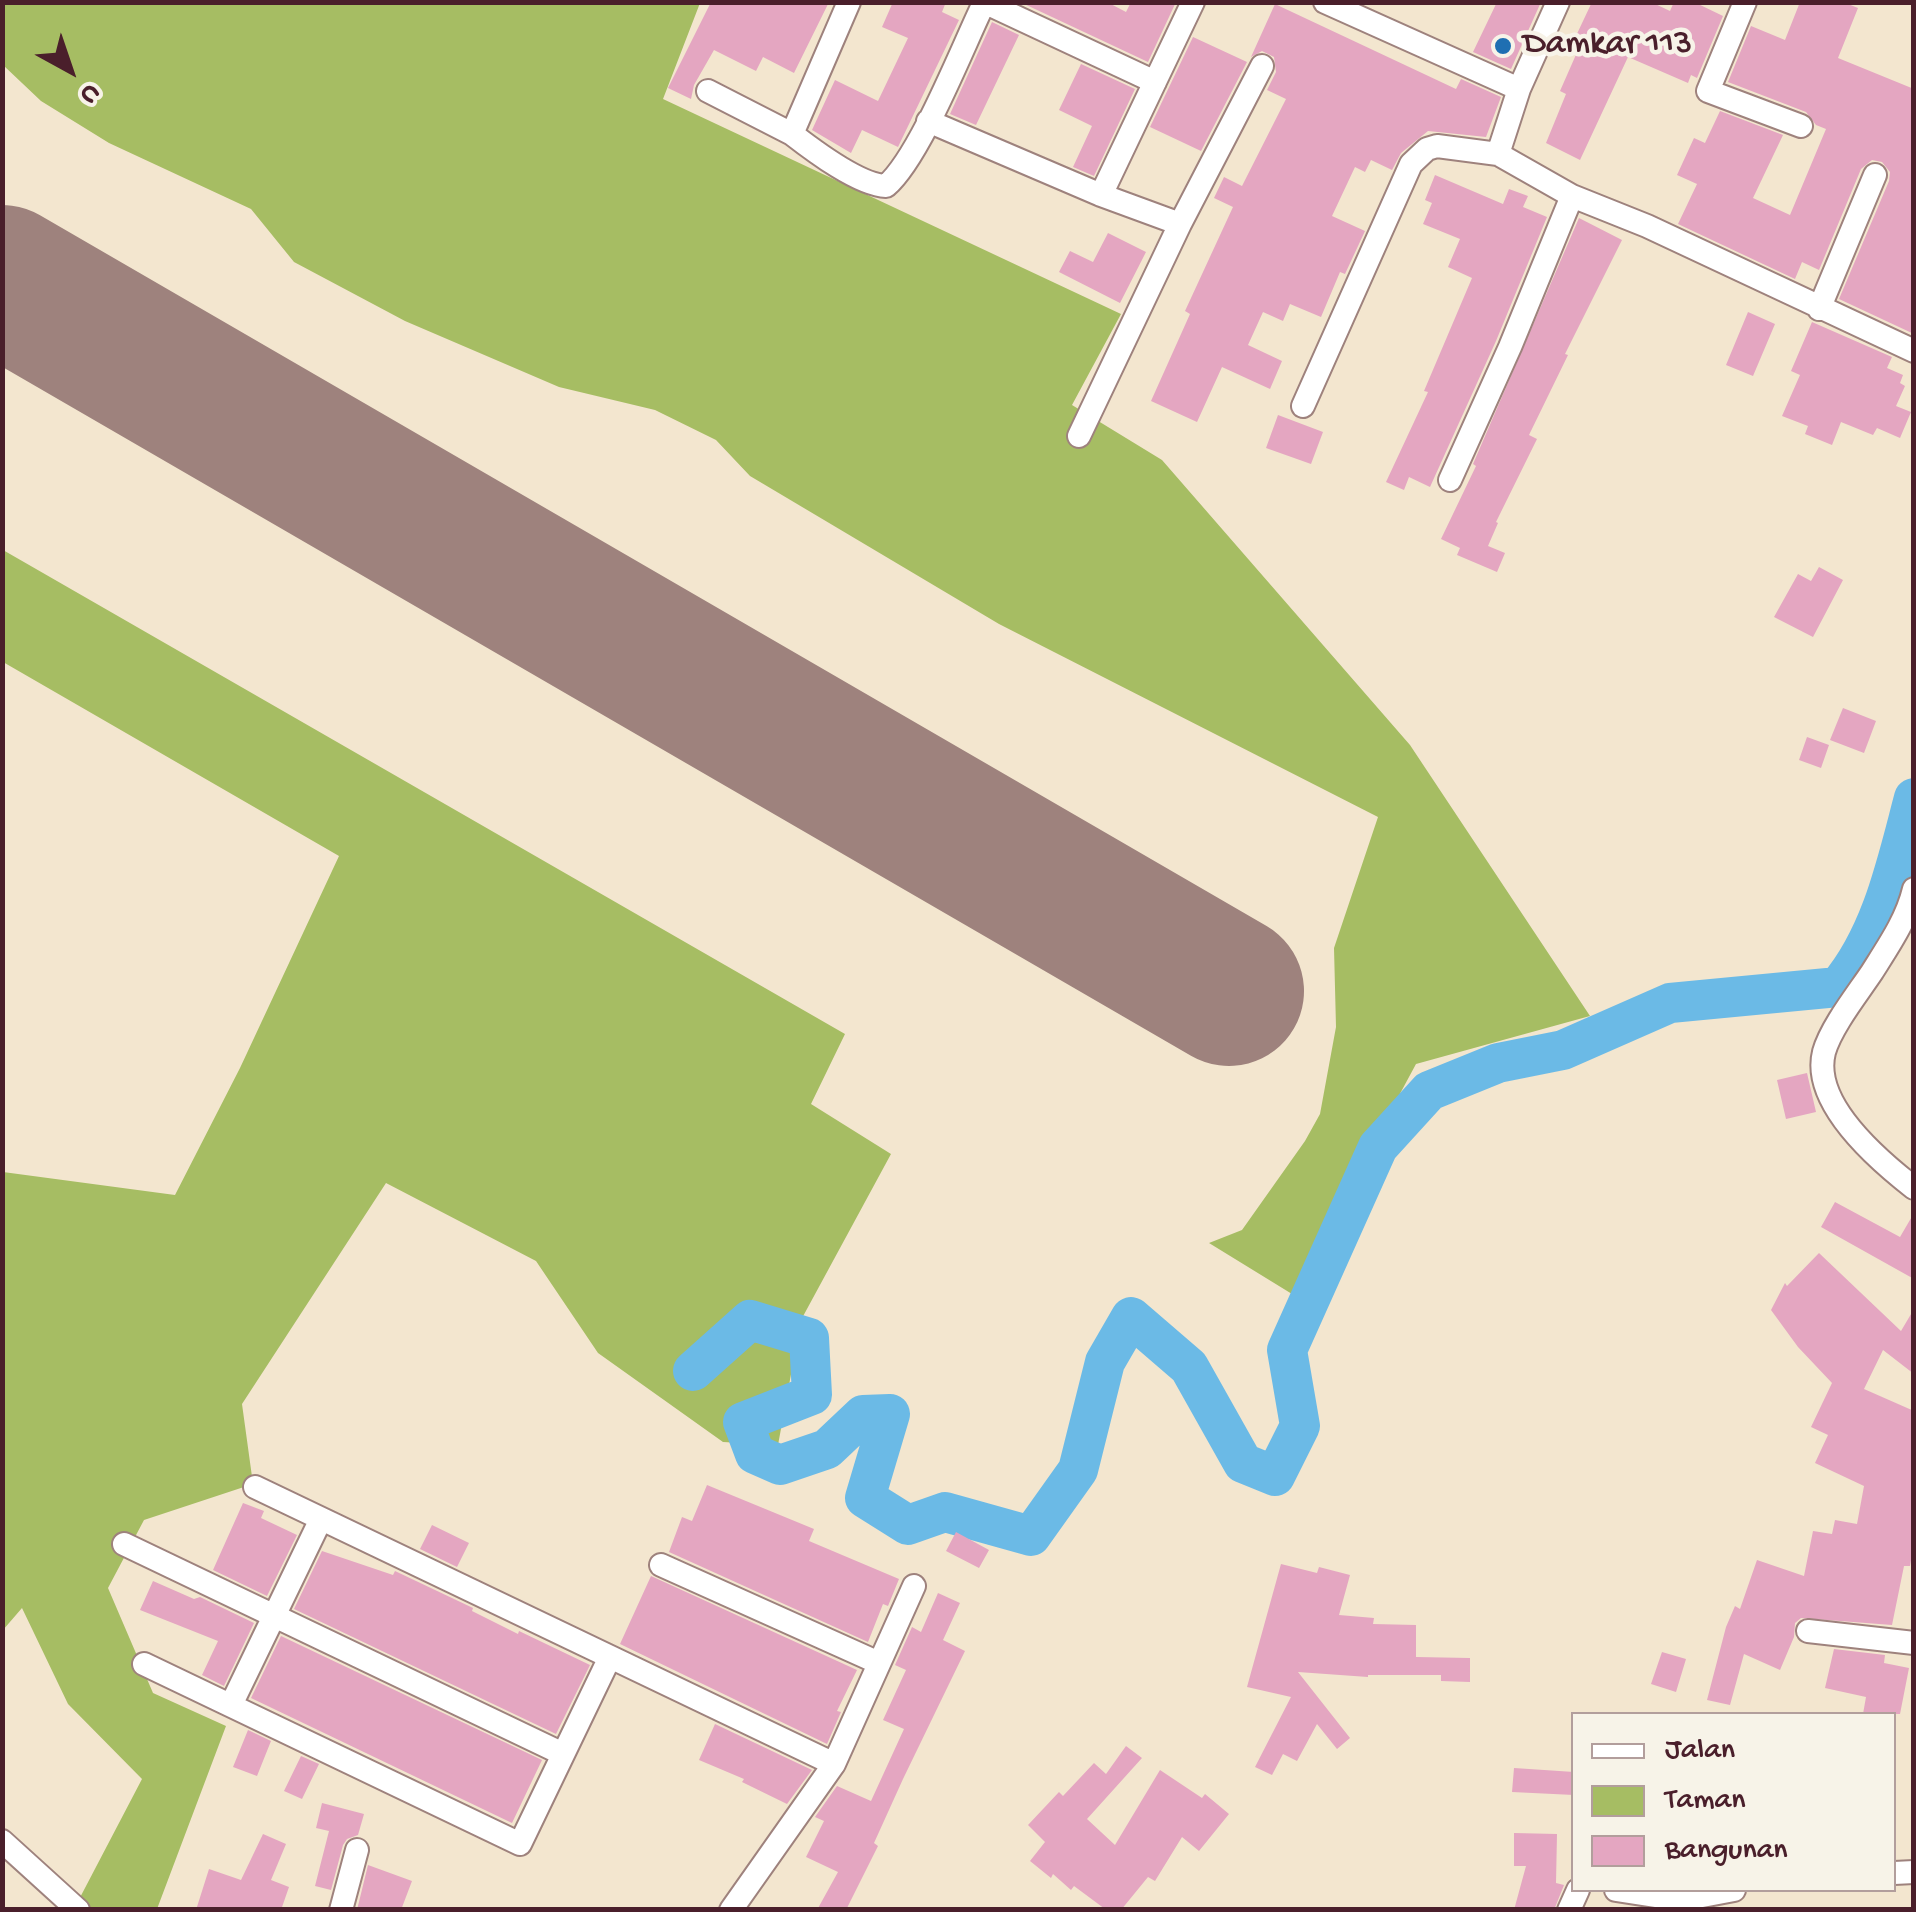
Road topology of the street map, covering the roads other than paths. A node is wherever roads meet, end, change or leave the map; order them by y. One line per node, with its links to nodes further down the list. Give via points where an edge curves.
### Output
1 (849, 2): 12 (street)
2 (1193, 2): 7 (street)
3 (1324, 2): 8 (street)
4 (1558, 2): 8 (street)
5 (1745, 2): 11 (street, via 1708,91)
6 (1262, 66): 17 (street)
7 (1154, 82): 10 (street, via 984,2); 15 (street)
8 (1519, 89): 13 (street)
9 (708, 91): 12 (street)
10 (928, 121): 12 (street, via 895,177 882,186); 15 (street)
11 (1802, 126)
12 (792, 134)
13 (1498, 154): 16 (street); 20 (street, via 1437,146 1412,164)
14 (1876, 176): 18 (street)
15 (1101, 196): 17 (street)
16 (1572, 196): 18 (street); 22 (street)
17 (1180, 224): 21 (street)
18 (1819, 309): 19 (street)
19 (1914, 351)
20 (1303, 406)
21 (1079, 436)
22 (1450, 480)
23 (1914, 888): 24 (street, via 1892,942 1824,1050 1822,1075 1850,1130)
24 (1914, 1188)
25 (255, 1487): 26 (street)
26 (321, 1519): 30 (street); 33 (street)
27 (124, 1544): 30 (street)
28 (662, 1565): 34 (street)
29 (914, 1586): 34 (street)
30 (274, 1616): 36 (street); 37 (street)
31 (1808, 1631): 32 (street)
32 (1914, 1643)
33 (610, 1657): 37 (street); 38 (street)
34 (879, 1662): 38 (street)
35 (144, 1664): 36 (street)
36 (230, 1705): 37 (street, via 520,1844)
37 (563, 1754)
38 (834, 1764): 45 (street)
39 (2, 1841): 43 (street)
40 (357, 1850): 44 (street)
41 (1629, 1892): 42 (street, via 1681,1900)
42 (1723, 1892)
43 (78, 1910)
44 (341, 1910)
45 (731, 1910)

